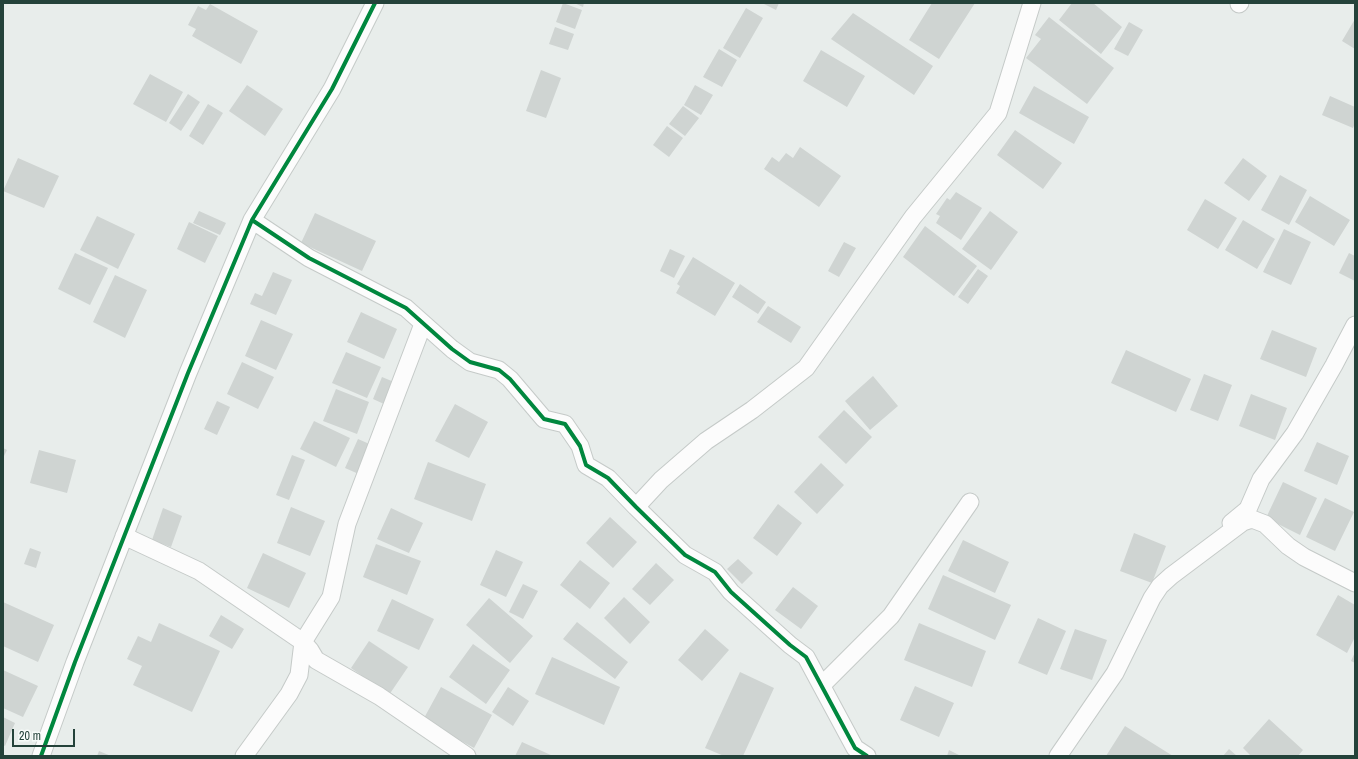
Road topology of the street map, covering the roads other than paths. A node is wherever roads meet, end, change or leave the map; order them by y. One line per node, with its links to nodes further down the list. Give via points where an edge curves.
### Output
1 (375, 3): 3 (street, via 332,89)
2 (1032, 3): 7 (street, via 998,113 913,217 806,368 752,410 706,441 661,480)
3 (252, 220): 4 (street, via 309,258 406,308); 8 (street)
4 (422, 324): 7 (street, via 470,362 499,370 510,379 544,419 565,424 580,446 586,465 608,478); 11 (street, via 347,524 331,597)
5 (1355, 324): 9 (street, via 1295,432 1261,479 1248,509)
6 (970, 502): 12 (street, via 891,616)
7 (636, 507): 12 (street, via 685,555 715,572 731,592 806,657)
8 (124, 536): 11 (street, via 199,571); 14 (street)
9 (1170, 576): 10 (street, via 1243,522 1252,519 1265,524 1304,557); 17 (street, via 1152,598 1115,673)
10 (1355, 583)
11 (303, 642): 15 (street, via 299,675 289,694); 16 (street, via 316,660 379,696)
12 (822, 685): 13 (street)
13 (858, 753)
14 (41, 756)
15 (244, 756)
16 (467, 756)
17 (1058, 756)

